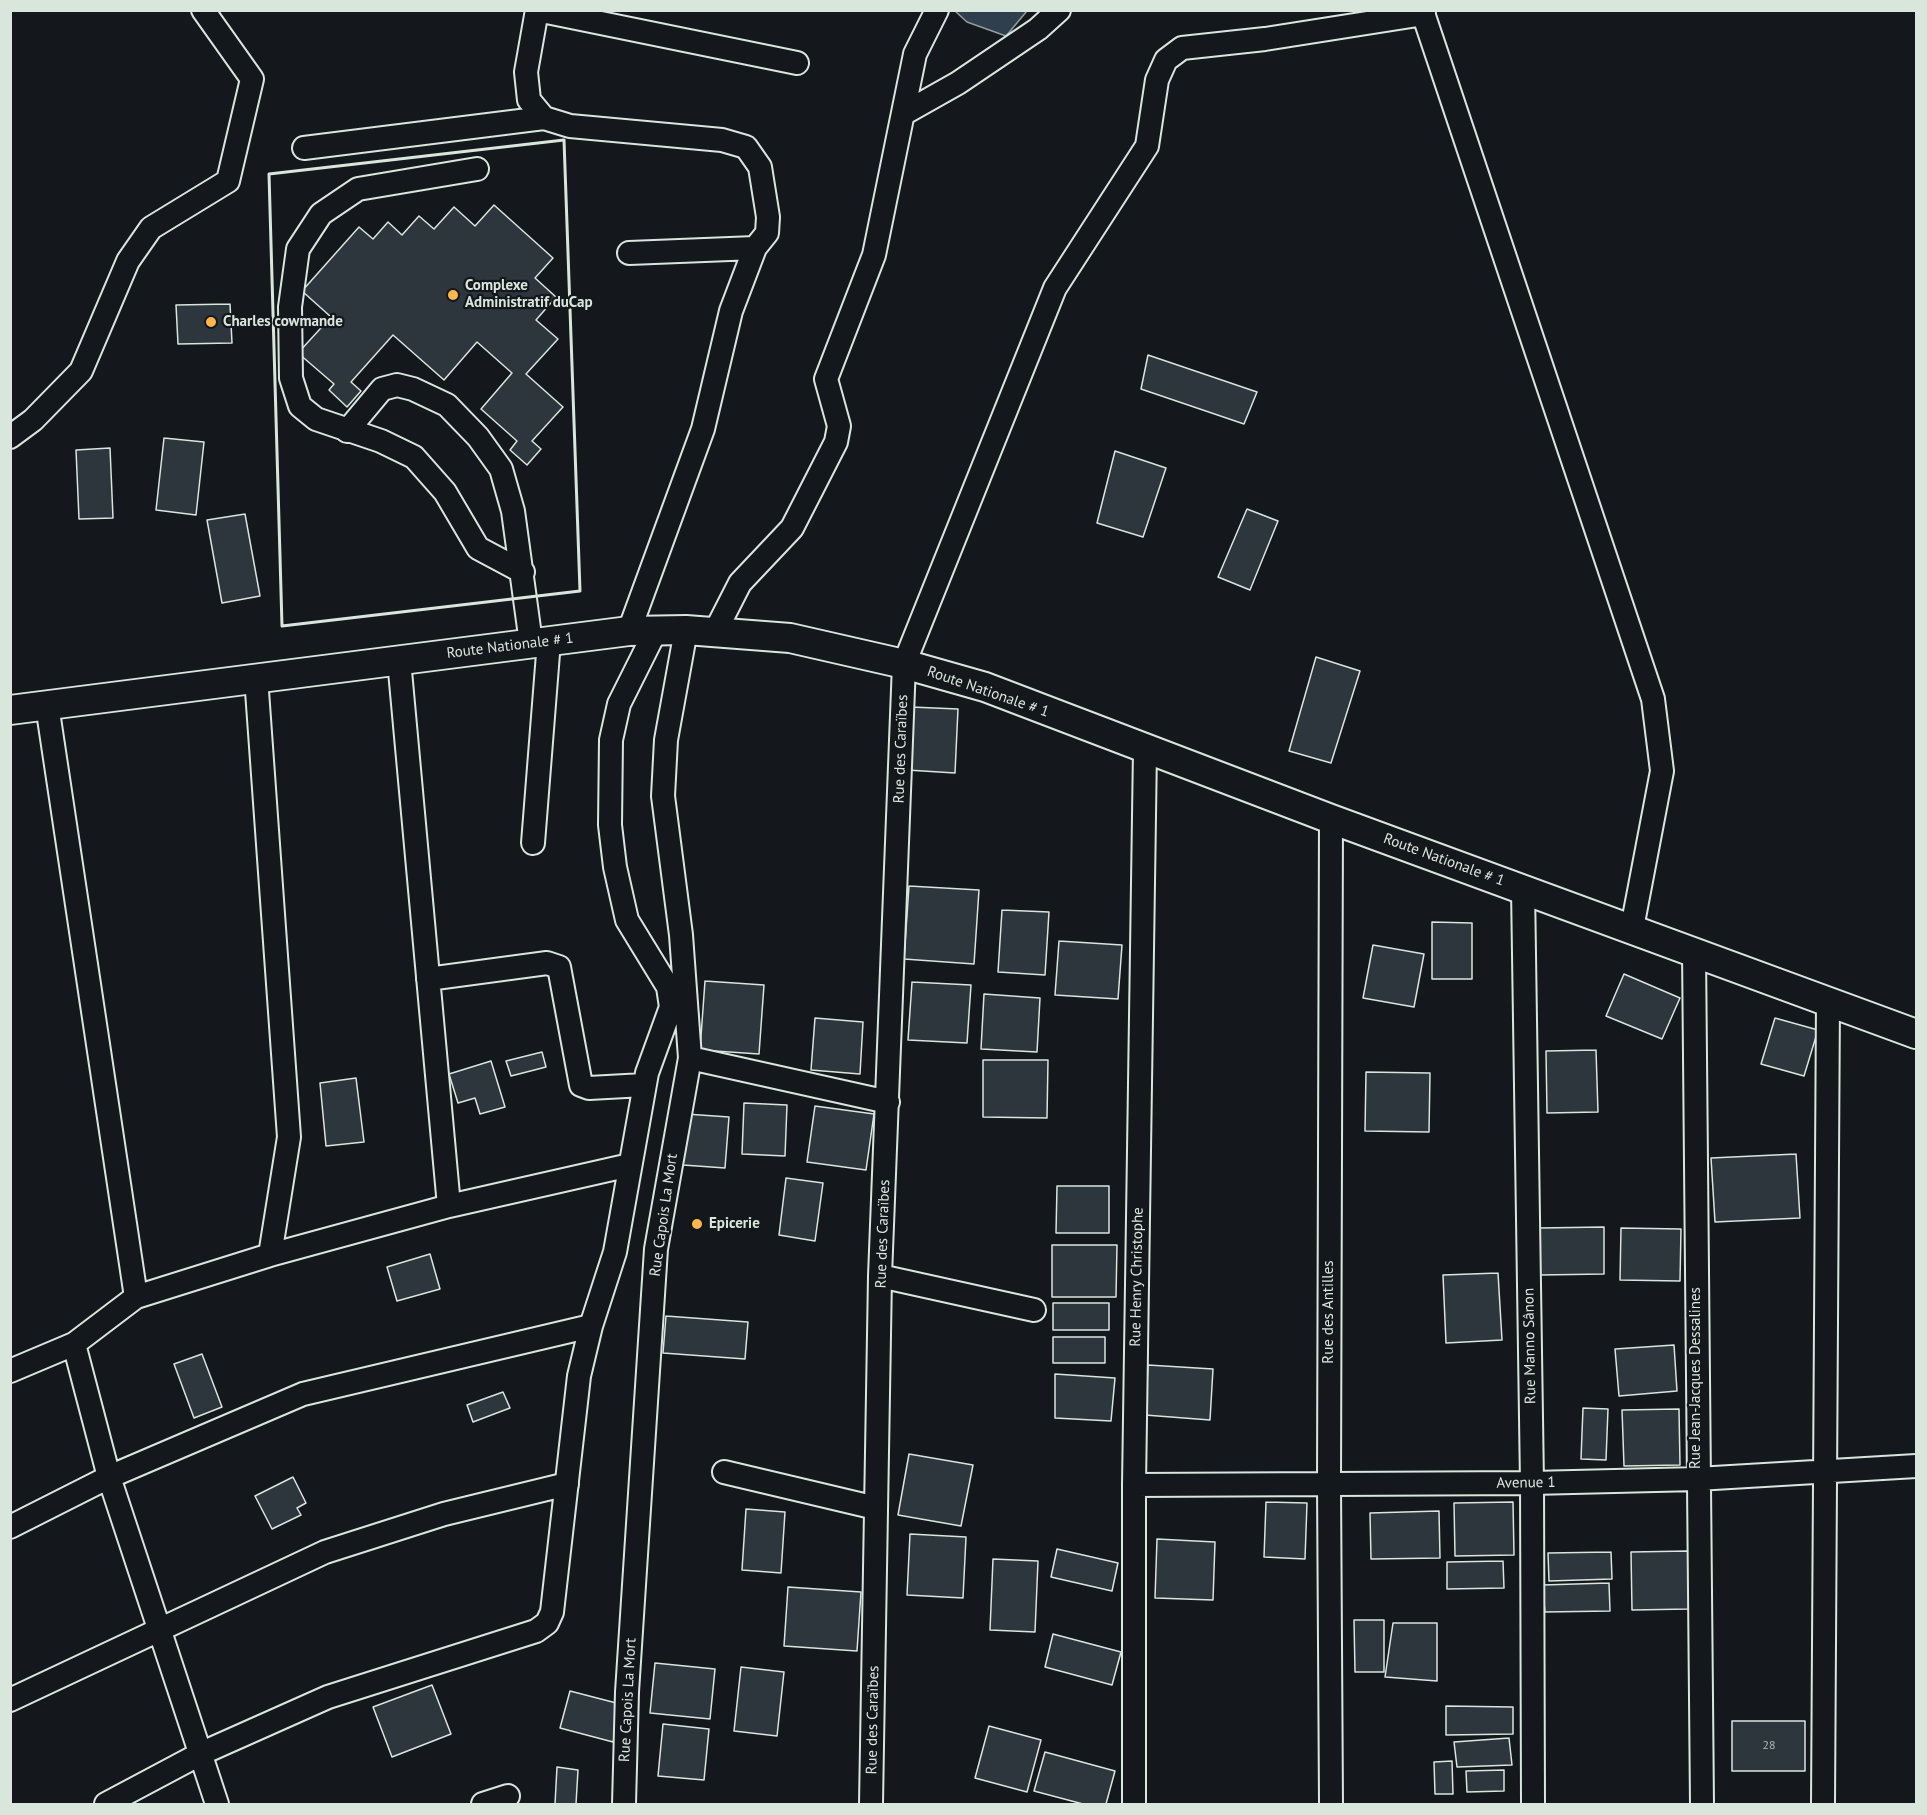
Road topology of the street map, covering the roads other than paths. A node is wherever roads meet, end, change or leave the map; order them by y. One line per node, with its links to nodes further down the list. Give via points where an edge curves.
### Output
1 (203, 10): 13 (street, via 252,79 228,181 152,228 128,261 81,371 33,420)
2 (937, 10): 6 (street, via 915,54)
3 (1059, 10): 6 (street, via 967,77)
4 (1423, 12): 20 (street, Rue des Caraïbes, via 1265,39 1182,48 1166,60 1157,80 1147,146 1055,288); 28 (street, via 1653,699 1662,771)
5 (797, 63): 7 (street, via 537,10 526,72 529,100)
6 (903, 114): 17 (street, via 874,255 826,379 839,426 836,442 792,528 740,583)
7 (544, 118): 8 (street); 10 (street, via 570,126 722,140 746,147 760,167 768,217 767,233)
8 (304, 148)
9 (477, 169): 12 (street, via 358,189 321,214 298,249 290,307 291,378 300,406 316,419)
10 (755, 248): 11 (street); 15 (street, via 731,311 703,429)
11 (628, 253)
12 (347, 431): 14 (street, via 414,457 445,492 478,548); 14 (street, via 382,389 397,385 447,405 478,437 501,469)
13 (10, 437)
14 (523, 572): 18 (street)
15 (643, 630): 16 (main road, Route Nationale # 1); 18 (main road, Route Nationale # 1); 34 (street, via 611,740 610,825 627,920 668,987 671,1007)
16 (686, 630): 17 (main road, Route Nationale # 1); 33 (street, Rue Capois La Mort, via 666,740 663,796 681,935)
17 (716, 632): 20 (main road, Route Nationale # 1, via 790,638)
18 (540, 642): 19 (main road, Route Nationale # 1); 26 (street)
19 (399, 660): 21 (main road, Route Nationale # 1); 30 (street)
20 (904, 664): 24 (main road, Route Nationale # 1, via 985,687); 35 (street, Rue des Caraïbes)
21 (256, 677): 22 (main road, Route Nationale # 1); 38 (street, via 289,1137)
22 (47, 705): 23 (main road, Route Nationale # 1); 40 (street)
23 (10, 710)
24 (1145, 750): 25 (main road, Route Nationale # 1); 53 (street, Rue Henry Christophe)
25 (1331, 819): 27 (main road, Route Nationale # 1); 52 (street, Rue des Antilles)
26 (533, 843)
27 (1523, 888): 28 (main road, Route Nationale # 1); 50 (street, Rue Manno Sânon)
28 (1632, 928): 29 (main road, Route Nationale # 1)
29 (1694, 951): 31 (main road, Route Nationale # 1); 49 (street, Rue Jean-Jacques Dessalines)
30 (428, 979): 34 (street, via 547,963 559,967 581,1086); 37 (street)
31 (1828, 1000): 32 (main road, Route Nationale # 1); 47 (street)
32 (1917, 1034)
33 (690, 1058): 35 (street); 63 (street, Rue Capois La Mort, via 656,1249 627,1692)
34 (644, 1085): 36 (street)
35 (888, 1101): 39 (street, Rue des Caraïbes)
36 (630, 1165): 37 (street); 42 (street, via 615,1252)
37 (449, 1206): 38 (street)
38 (270, 1255): 40 (street)
39 (880, 1276): 41 (street); 54 (street, Rue des Caraïbes)
40 (136, 1297): 43 (street)
41 (1034, 1310)
42 (591, 1326): 48 (street, via 303,1394); 51 (street, via 579,1376)
43 (74, 1344): 44 (street); 48 (street)
44 (10, 1371)
45 (1917, 1466): 47 (street, Avenue 1)
46 (724, 1472): 54 (street)
47 (1825, 1473): 49 (street, Avenue 1); 69 (street)
48 (109, 1478): 55 (street); 56 (street)
49 (1697, 1479): 50 (street, Avenue 1); 68 (street, Rue Jean-Jacques Dessalines)
50 (1532, 1483): 52 (street, Avenue 1); 67 (street, Rue Manno Sânon)
51 (567, 1484): 56 (street, via 444,1514 325,1552); 58 (street, via 552,1612 547,1623 536,1631 328,1697)
52 (1329, 1484): 53 (street, Avenue 1); 66 (street, Rue des Antilles)
53 (1134, 1485): 65 (street, Rue Henry Christophe)
54 (876, 1508): 64 (street, Rue des Caraïbes)
55 (10, 1527)
56 (159, 1630): 57 (street); 58 (street)
57 (10, 1700)
58 (200, 1754): 60 (street); 61 (street)
59 (508, 1796): 62 (street)
60 (106, 1804)
61 (216, 1804)
62 (483, 1804)
63 (624, 1804)
64 (872, 1804)
65 (1134, 1804)
66 (1331, 1804)
67 (1533, 1804)
68 (1702, 1804)
69 (1823, 1804)

